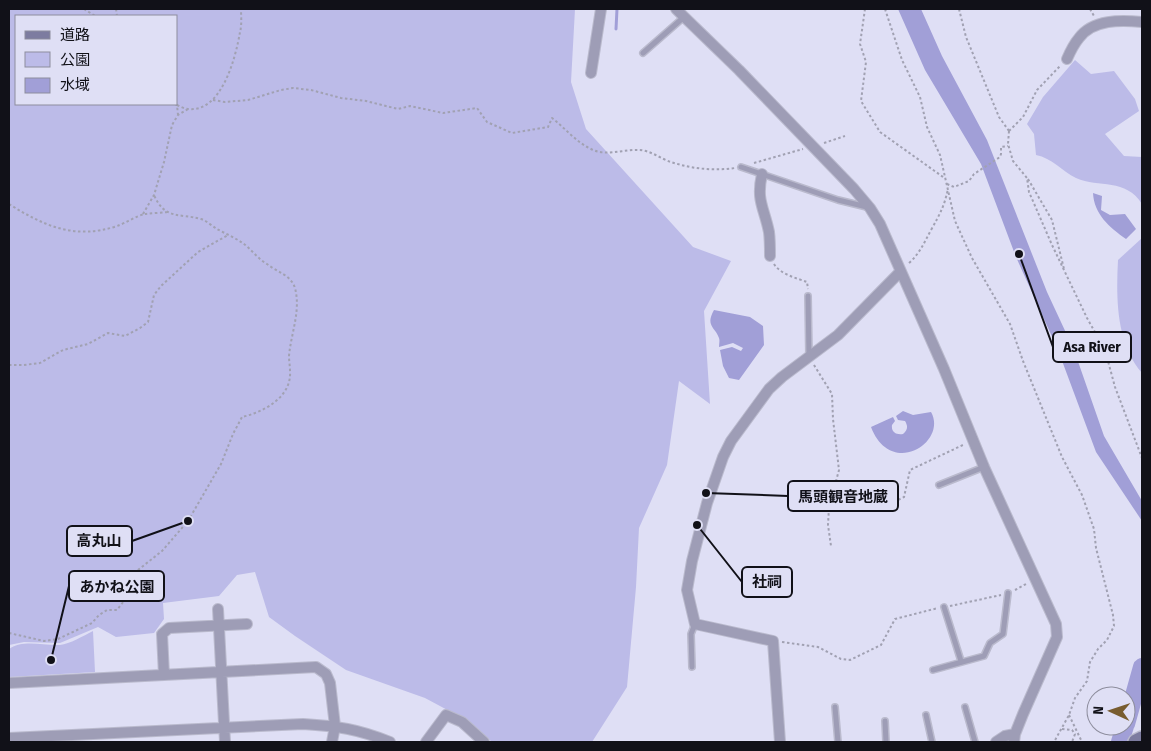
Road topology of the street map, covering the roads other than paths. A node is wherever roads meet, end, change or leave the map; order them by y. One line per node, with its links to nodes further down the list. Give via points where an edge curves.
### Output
1 (601, 9): 7 (street)
2 (676, 9): 3 (street)
3 (684, 16): 5 (lane); 10 (street)
4 (1142, 22): 6 (street, via 1124,20 1088,29)
5 (643, 53)
6 (1066, 59)
7 (591, 73)
8 (741, 167): 9 (lane)
9 (762, 174): 10 (lane); 11 (street, via 760,203 769,232)
10 (870, 208): 12 (street)
11 (770, 256)
12 (900, 272): 14 (street, via 838,335); 15 (street)
13 (808, 296): 14 (lane)
14 (809, 357): 22 (street, via 769,389 745,420 723,457 692,561 688,590)
15 (984, 467): 16 (lane); 36 (street, via 1056,624 1057,637)
16 (939, 485)
17 (1008, 593): 23 (lane, via 1003,634 990,643 984,656)
18 (944, 607): 23 (lane)
19 (218, 608): 20 (street)
20 (218, 624): 21 (street); 26 (street); 27 (street, via 169,628 162,634)
21 (247, 624)
22 (695, 624): 24 (lane); 43 (street, via 773,641)
23 (961, 662): 25 (lane)
24 (692, 667)
25 (933, 670)
26 (221, 672): 27 (street); 33 (street, via 316,667 326,674 330,683); 34 (street)
27 (164, 675): 28 (street)
28 (9, 683)
29 (835, 707): 44 (lane)
30 (965, 707): 47 (lane)
31 (926, 714): 46 (lane)
32 (885, 721): 45 (lane)
33 (334, 726): 34 (street, via 303,724); 39 (street); 40 (street)
34 (225, 728): 35 (street); 38 (street)
35 (9, 738)
36 (1014, 738): 48 (street, via 1005,736)
37 (1142, 739): 49 (street)
38 (225, 742)
39 (332, 742)
40 (390, 742)
41 (426, 742): 42 (street, via 446,715 462,722)
42 (484, 742)
43 (780, 742)
44 (838, 742)
45 (886, 742)
46 (932, 742)
47 (975, 742)
48 (996, 742)
49 (1136, 742)

